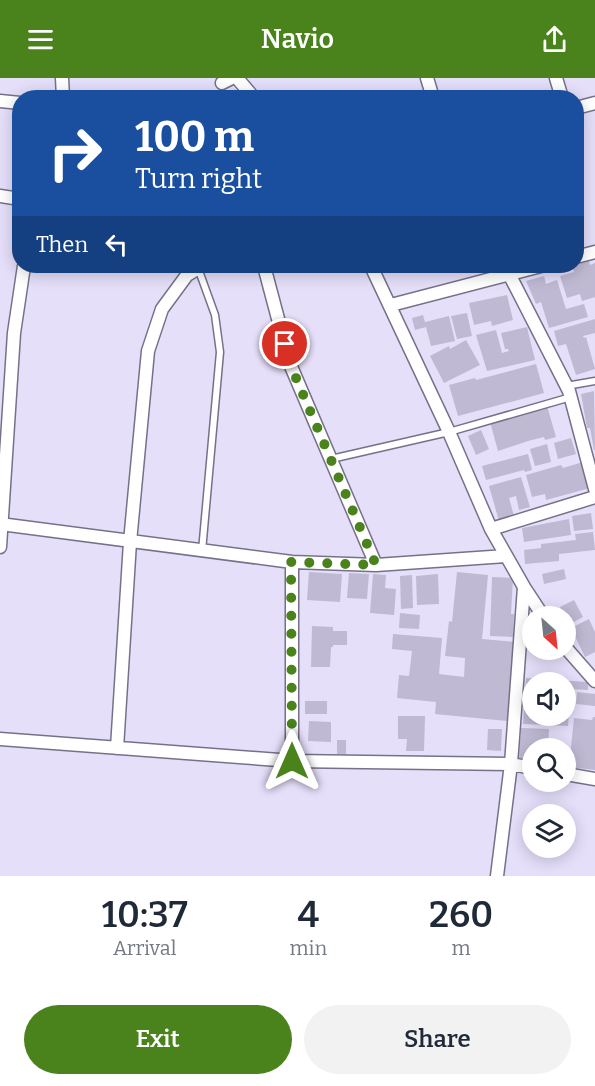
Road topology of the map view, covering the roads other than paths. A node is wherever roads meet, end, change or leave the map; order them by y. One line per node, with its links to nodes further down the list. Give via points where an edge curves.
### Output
1 (237, 78): 2 (street)
2 (247, 90)
3 (23, 273): 17 (street, via 14,333)
4 (190, 273): 19 (street, via 162,309 148,351)
5 (202, 273): 21 (lane, via 215,315 220,352)
6 (266, 273): 14 (street, via 290,364)
7 (375, 273): 10 (street)
8 (494, 273): 10 (street)
9 (509, 273): 12 (street)
10 (391, 305): 13 (street)
11 (595, 381): 12 (lane)
12 (568, 392): 13 (lane); 15 (street)
13 (449, 432): 14 (lane); 18 (street)
14 (331, 459): 24 (street)
15 (595, 489)
16 (595, 497): 18 (street)
17 (1, 524): 19 (street); 20 (street)
18 (491, 529): 22 (street)
19 (130, 542): 21 (street); 30 (street)
20 (0, 547)
21 (202, 552): 23 (street)
22 (506, 556): 24 (street); 25 (street)
23 (291, 562): 24 (street); 31 (street)
24 (376, 565)
25 (524, 587): 26 (street); 32 (street)
26 (536, 606)
27 (576, 659): 28 (street)
28 (595, 681)
29 (0, 739): 30 (street)
30 (117, 748): 31 (street)
31 (292, 761): 32 (street)
32 (511, 764): 33 (street); 36 (street)
33 (522, 766)
34 (576, 776): 35 (street)
35 (595, 779)
36 (497, 876)

